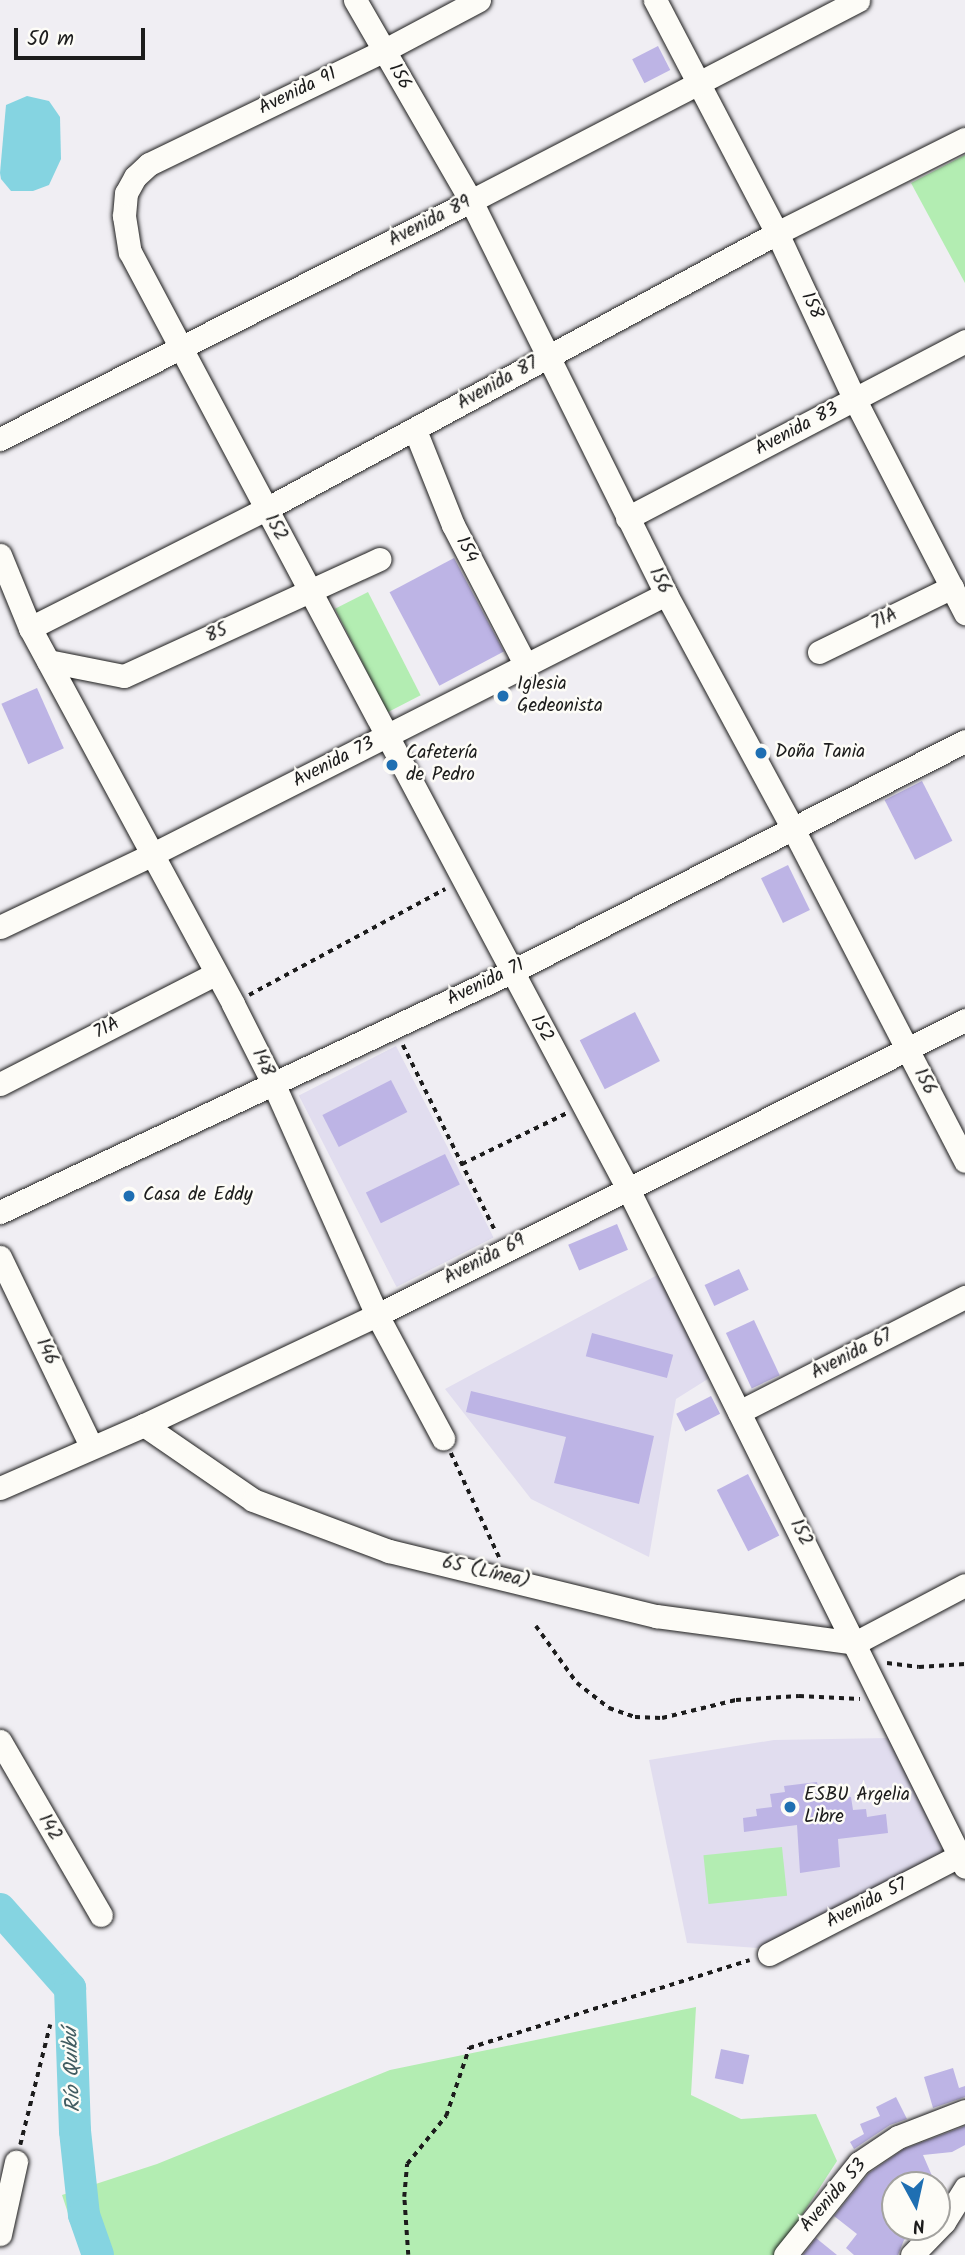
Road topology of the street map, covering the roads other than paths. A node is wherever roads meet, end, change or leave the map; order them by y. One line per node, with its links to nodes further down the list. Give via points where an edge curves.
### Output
1 (355, 0): 5 (street, 156)
2 (479, 0): 5 (street, Avenida 91)
3 (655, 0): 6 (street, 158)
4 (858, 0): 6 (street, Avenida 89)
5 (383, 51): 8 (street, Avenida 91, via 149,164); 9 (street, 156)
6 (699, 83): 9 (street, Avenida 89); 10 (street, 158)
7 (965, 139): 10 (street, Avenida 87)
8 (127, 193): 12 (street, 152, via 124,216 130,252)
9 (471, 201): 12 (street, Avenida 89); 13 (street, 156)
10 (777, 233): 13 (street, Avenida 87); 14 (street, 158)
11 (965, 341): 14 (street, Avenida 83)
12 (181, 348): 16 (street, Avenida 89); 17 (street, 152)
13 (549, 356): 15 (street, Avenida 87); 18 (street, 156)
14 (855, 400): 18 (street, Avenida 83); 21 (street, 158)
15 (415, 430): 17 (street, Avenida 87); 28 (street, 154, via 453,524)
16 (0, 439)
17 (264, 510): 22 (street, 152); 25 (street, Avenida 87)
18 (627, 518): 23 (street, 156)
19 (0, 555): 25 (street, 148)
20 (380, 559): 22 (street, 85)
21 (952, 587): 24 (street, 158); 26 (street, 71A)
22 (311, 592): 27 (street, 85, via 124,676); 29 (street, 152)
23 (666, 594): 28 (street, Avenida 73); 31 (street, 156)
24 (965, 613)
25 (30, 628): 27 (street, 148)
26 (819, 652)
27 (48, 661): 32 (street, 148)
28 (526, 666): 29 (street, Avenida 73)
29 (388, 735): 32 (street, Avenida 73); 34 (street, 152)
30 (965, 741): 31 (street, Avenida 71)
31 (792, 827): 34 (street, Avenida 71); 37 (street, 156)
32 (153, 854): 33 (street, Avenida 73); 35 (street, 148)
33 (0, 927)
34 (511, 972): 39 (street, Avenida 71); 41 (street, 152)
35 (215, 974): 38 (street, 71A); 39 (street, 148)
36 (965, 1020): 37 (street, Avenida 69)
37 (906, 1049): 40 (street, 156); 41 (street, Avenida 69)
38 (0, 1084)
39 (274, 1085): 42 (street, Avenida 71); 45 (street, 148)
40 (965, 1161)
41 (627, 1187): 45 (street, Avenida 69); 46 (street, 152)
42 (0, 1212)
43 (0, 1257): 49 (street, 146)
44 (965, 1297): 46 (street, Avenida 67)
45 (377, 1315): 47 (street, Avenida 69); 48 (street, 148)
46 (739, 1412): 52 (street, 152)
47 (144, 1425): 49 (street, Avenida 69); 52 (street, 65 (Línea), via 253,1500 389,1551 656,1616)
48 (443, 1438)
49 (91, 1446): 50 (street, Avenida 69)
50 (0, 1488)
51 (965, 1585): 52 (street)
52 (860, 1652): 54 (street, 152)
53 (0, 1741): 55 (street, 142)
54 (963, 1859): 56 (street, Avenida 57)
55 (100, 1914)
56 (769, 1954)
57 (965, 2111): 61 (street, Avenida 53, via 898,2137 859,2163)
58 (16, 2162): 60 (street)
59 (965, 2189): 62 (street, via 944,2222)
60 (0, 2234)
61 (785, 2255)
62 (912, 2255)

